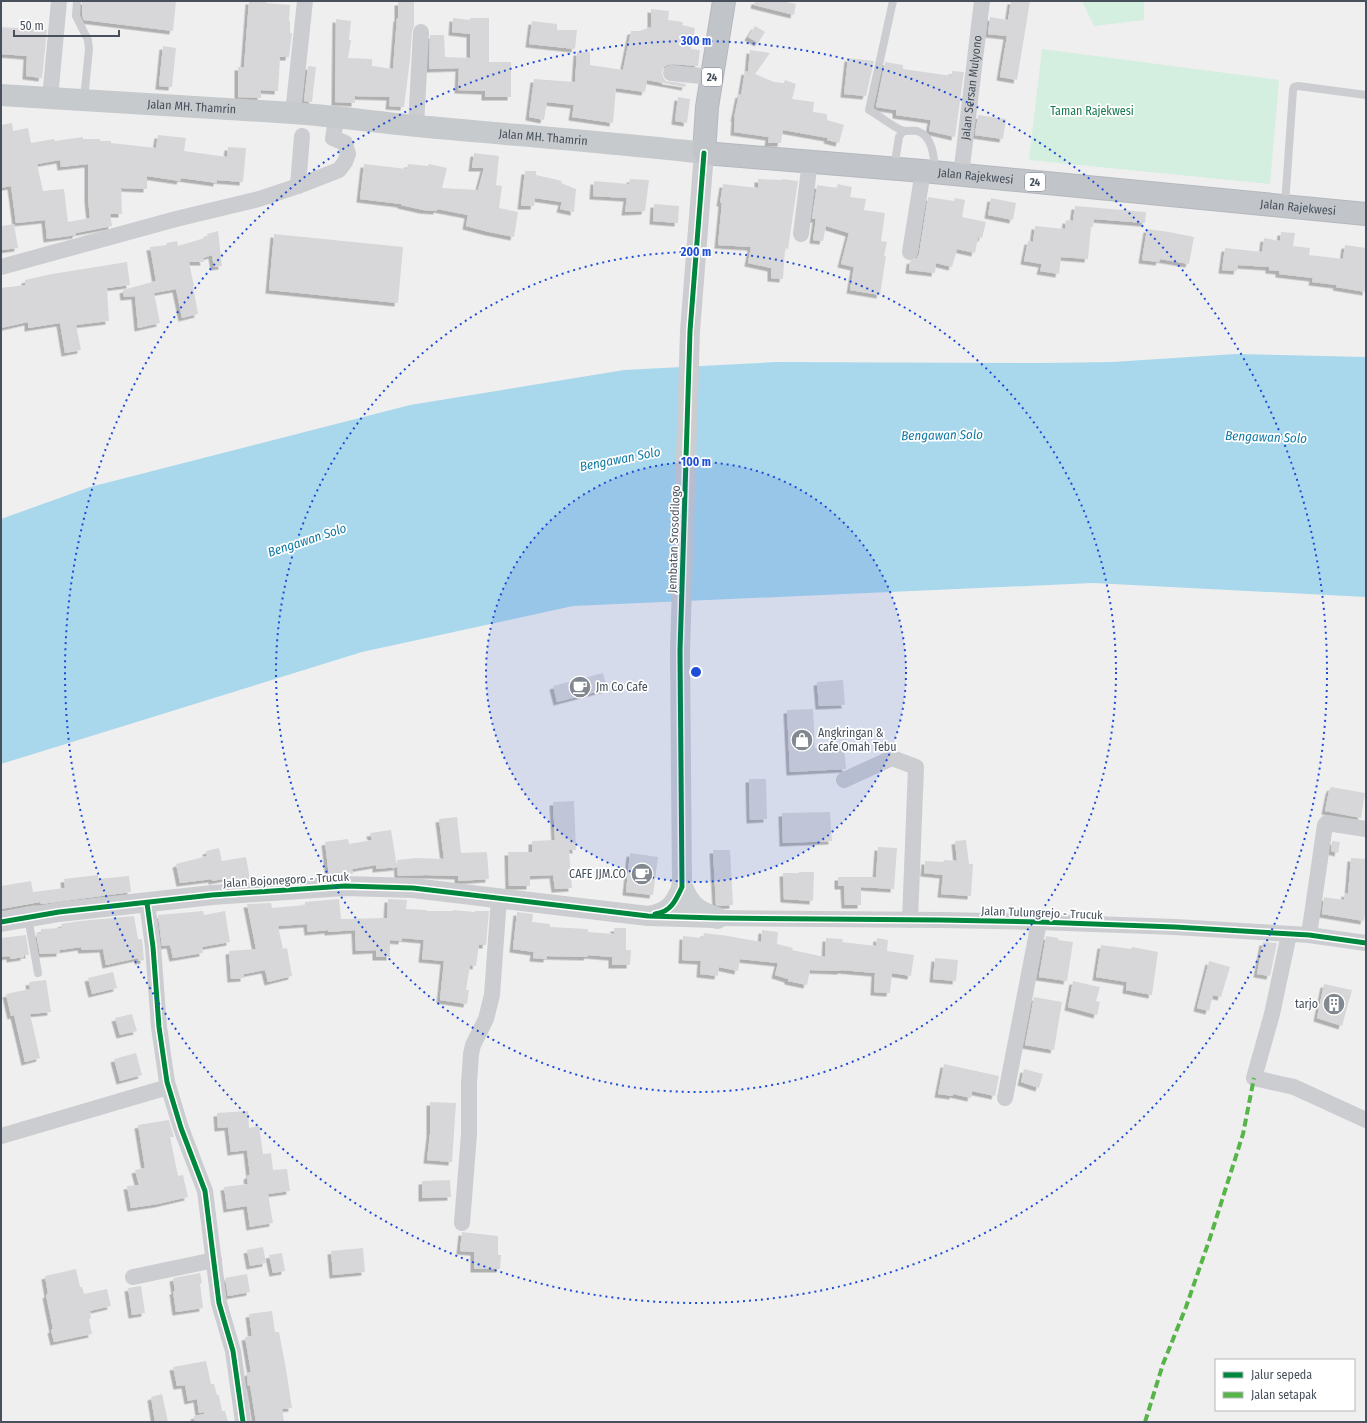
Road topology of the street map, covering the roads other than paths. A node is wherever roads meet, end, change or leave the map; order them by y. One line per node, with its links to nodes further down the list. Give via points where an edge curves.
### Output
1 (59, 1): 12 (street)
2 (77, 1): 13 (lane, via 76,16 88,40 89,49)
3 (306, 1): 16 (street)
4 (724, 1): 9 (highway, 24)
5 (893, 1): 20 (lane, via 870,110)
6 (982, 1): 26 (street, Jalan Sersan Mulyono)
7 (421, 32): 19 (street)
8 (671, 73): 9 (street)
9 (712, 77): 22 (highway, 24)
10 (1, 95): 12 (main road, Jalan MH. Thamrin)
11 (1366, 95): 28 (lane, via 1294,87)
12 (50, 98): 13 (main road, Jalan MH. Thamrin)
13 (81, 104): 14 (main road, Jalan MH. Thamrin); 15 (main road, Jalan MH. Thamrin)
14 (1, 108)
15 (154, 111): 16 (main road, Jalan MH. Thamrin); 18 (main road, Jalan MH. Thamrin, via 304,128)
16 (293, 113): 17 (main road, Jalan MH. Thamrin)
17 (382, 122): 18 (main road, Jalan MH. Thamrin); 19 (main road, Jalan MH. Thamrin)
18 (335, 126): 27 (street, via 333,138 345,143 348,154 345,162 339,170)
19 (416, 126): 22 (main road, Jalan MH. Thamrin)
20 (903, 131): 24 (lane, via 898,137); 25 (lane, via 918,132 930,144 934,152)
21 (302, 136): 27 (street)
22 (704, 153): 23 (highway, Jalan Rajekwesi / 24); 35 (street, Jembatan Srosodilogo, via 690,331 680,651)
23 (810, 162): 24 (highway, Jalan Rajekwesi / 24); 30 (street)
24 (894, 168): 25 (highway, Jalan Rajekwesi / 24)
25 (929, 171): 26 (highway, Jalan Rajekwesi / 24); 31 (street)
26 (961, 175): 28 (highway, Jalan Rajekwesi / 24)
27 (298, 186): 32 (street, via 259,199)
28 (1285, 206): 29 (highway, Jalan Rajekwesi / 24)
29 (1366, 214)
30 (801, 234)
31 (910, 252)
32 (1, 267)
33 (844, 780): 41 (street, via 892,758 916,767)
34 (1366, 829): 45 (street, via 1333,823 1324,825)
35 (682, 887): 38 (street, via 676,900 667,910); 40 (main road, via 694,908)
36 (499, 898): 37 (street, Jalan Bojonegoro - Trucuk, via 413,888 345,886 212,895); 38 (street, Jalan Bojonegoro - Trucuk); 52 (street, via 492,994 486,1019 471,1054 469,1134)
37 (147, 903): 39 (street, Jalan Bojonegoro - Trucuk); 48 (street, via 159,1028)
38 (648, 916): 40 (street, Jalan Bojonegoro - Trucuk)
39 (28, 917): 42 (street, Jalan Bojonegoro - Trucuk); 47 (lane)
40 (717, 918): 41 (street, Jalan Tulungrejo - Trucuk)
41 (910, 920): 43 (street, Jalan Tulungrejo - Trucuk)
42 (1, 922)
43 (1039, 922): 44 (street, Jalan Tulungrejo - Trucuk); 49 (street)
44 (1289, 934): 45 (street, Jalan Tulungrejo - Trucuk); 50 (street, via 1272,1014 1254,1078 1294,1088)
45 (1309, 935): 46 (street, Jalan Tulungrejo - Trucuk)
46 (1366, 943)
47 (38, 973)
48 (168, 1086): 51 (street); 53 (street, via 181,1128 206,1191)
49 (1005, 1098)
50 (1366, 1120)
51 (1, 1136)
52 (462, 1223)
53 (214, 1260): 54 (street); 55 (street, via 219,1303 233,1351)
54 (133, 1277)
55 (243, 1422)

